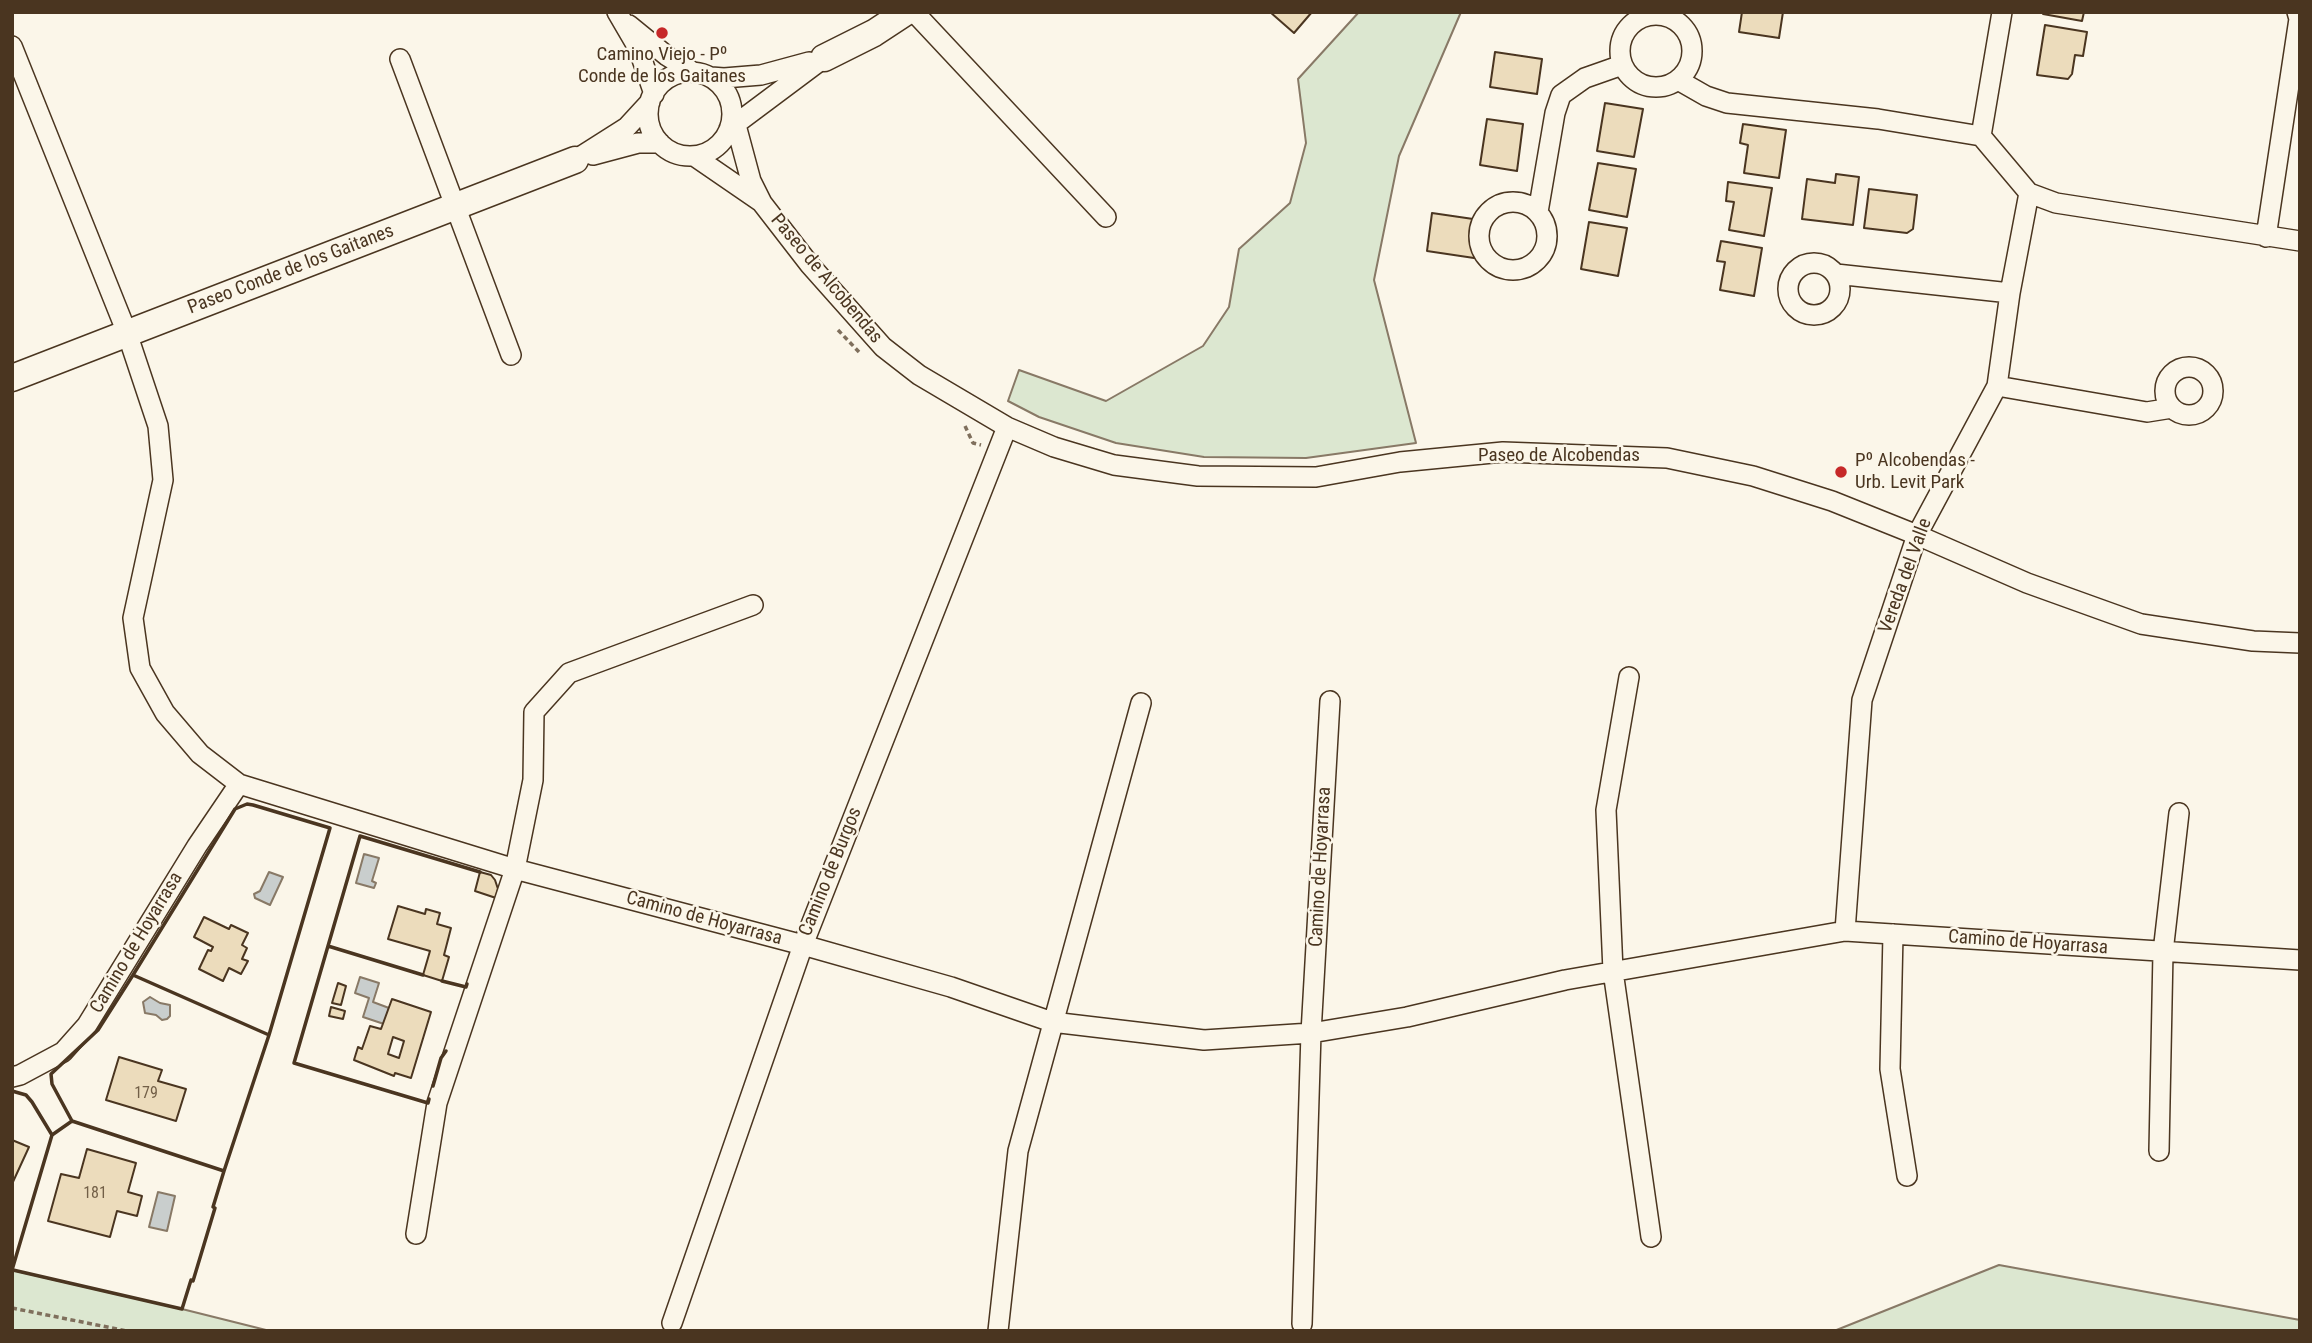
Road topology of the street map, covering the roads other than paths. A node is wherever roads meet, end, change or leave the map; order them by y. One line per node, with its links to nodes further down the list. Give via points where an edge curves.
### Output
1 (906, 12): 7 (street)
2 (914, 12): 22 (street)
3 (2002, 12): 14 (street)
4 (2297, 12): 23 (street)
5 (620, 16): 10 (street, via 667,56); 12 (street, via 638,48)
6 (12, 46): 27 (street)
7 (824, 58): 10 (street, via 761,75 724,78); 13 (street)
8 (400, 59): 20 (street)
9 (1622, 65): 11 (street, via 1637,83 1651,88); 11 (street, via 1619,46 1624,33 1646,15 1661,14 1674,19 1692,41 1688,69); 21 (street, via 1585,78 1560,95)
10 (702, 74): 12 (street, via 666,79); 13 (street, via 728,94)
11 (1678, 80): 14 (street, via 1727,103 1878,119)
12 (652, 98): 15 (street, via 650,128); 17 (street, Paseo Conde de los Gaitanes, via 627,127)
13 (733, 122): 16 (street, via 719,145); 19 (street, Paseo de Alcobendas)
14 (1981, 136): 18 (street)
15 (660, 143): 16 (street, via 680,155); 17 (street, Paseo Conde de los Gaitanes)
16 (694, 156): 19 (street, Paseo de Alcobendas)
17 (575, 159): 20 (street, Paseo Conde de los Gaitanes)
18 (2029, 193): 23 (street, via 2056,203); 26 (street, Vereda del Valle)
19 (762, 203): 32 (street, Paseo de Alcobendas, via 883,347)
20 (455, 207): 27 (street, Paseo Conde de los Gaitanes); 28 (street)
21 (1538, 212)
22 (1106, 217)
23 (2266, 237): 24 (street)
24 (2300, 241)
25 (1836, 274): 26 (street)
26 (2010, 293): 30 (street, Vereda del Valle)
27 (127, 333): 29 (street, Paseo Conde de los Gaitanes); 39 (street, Camino de Hoyarrasa, via 158,426 163,481 133,618 140,668 165,713 200,754)
28 (511, 355)
29 (12, 378)
30 (1997, 386): 31 (street, via 2147,412); 33 (street, Vereda del Valle)
31 (2172, 408)
32 (1007, 426): 33 (street, Paseo de Alcobendas, via 1051,446 1114,465 1198,476 1316,477 1400,462 1503,452 1667,458 1753,476); 44 (street, Camino de Burgos)
33 (1917, 535): 35 (street, Paseo de Alcobendas, via 2027,583 2141,624 2253,641); 42 (street, Vereda del Valle, via 1862,700)
34 (753, 605): 41 (street, via 569,673 534,712 533,780)
35 (2300, 643)
36 (1629, 677): 47 (street, via 1606,810)
37 (1330, 701): 49 (street, Camino de Hoyarrasa)
38 (1141, 703): 48 (street)
39 (239, 784): 41 (street, Camino de Hoyarrasa); 50 (street, Camino de Hoyarrasa, via 87,1025 62,1052)
40 (2179, 813): 45 (street)
41 (515, 869): 44 (street, Camino de Hoyarrasa); 53 (street, via 437,1103)
42 (1845, 931): 43 (street, Camino de Hoyarrasa); 47 (street, Camino de Hoyarrasa)
43 (1893, 934): 45 (street, Camino de Hoyarrasa); 52 (street, via 1890,1069)
44 (803, 945): 48 (street, Camino de Hoyarrasa, via 951,987); 55 (street, Camino de Burgos)
45 (2163, 952): 46 (street, Camino de Hoyarrasa); 51 (street)
46 (2300, 960)
47 (1613, 971): 49 (street, Camino de Hoyarrasa, via 1407,1017); 54 (street)
48 (1052, 1022): 49 (street, Camino de Hoyarrasa, via 1204,1040); 57 (street, via 1018,1152)
49 (1311, 1033): 56 (street, Camino de Hoyarrasa)
50 (12, 1077)
51 (2160, 1151)
52 (1907, 1176)
53 (416, 1234)
54 (1651, 1237)
55 (672, 1323)
56 (1302, 1324)
57 (998, 1331)

